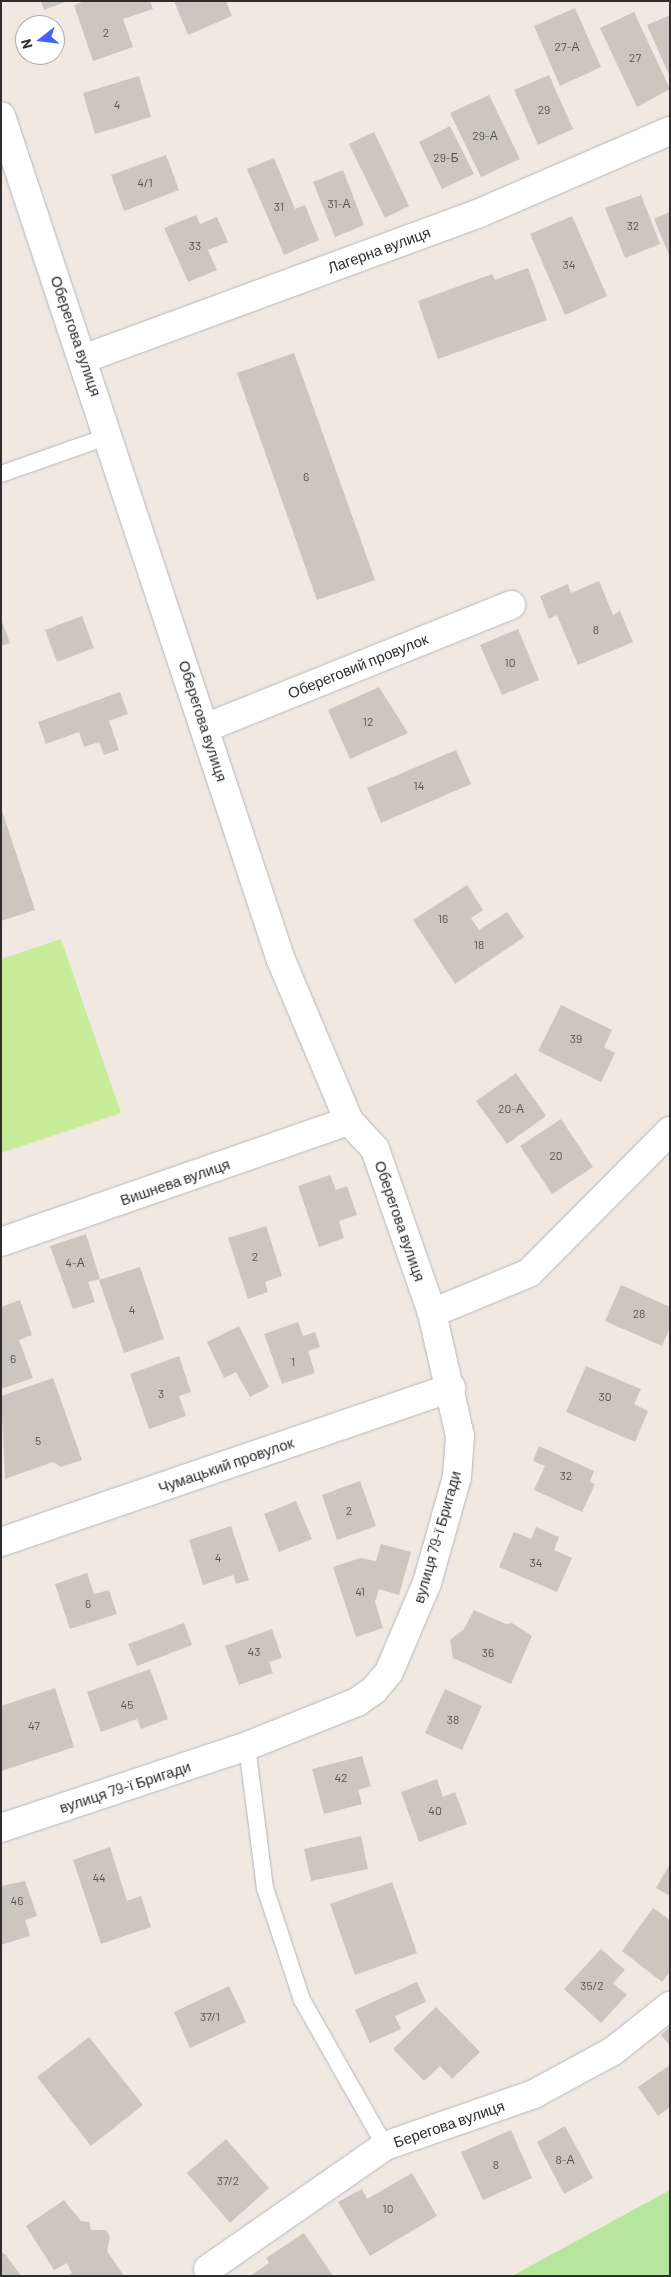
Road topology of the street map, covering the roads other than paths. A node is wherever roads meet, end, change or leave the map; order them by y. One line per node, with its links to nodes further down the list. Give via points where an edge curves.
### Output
1 (1, 116): 3 (street, Оберегова вулиця)
2 (670, 131): 3 (street, Лагерна вулиця, via 477,214)
3 (83, 358): 4 (street, Оберегова вулиця)
4 (109, 436): 5 (lane); 7 (street, Оберегова вулиця)
5 (1, 474)
6 (511, 605): 7 (street, Обереговий провулок)
7 (205, 728): 8 (street, Оберегова вулиця, via 281,960)
8 (350, 1121): 10 (street, Вишнева вулиця); 11 (street, Оберегова вулиця, via 375,1149)
9 (670, 1131): 11 (street, via 529,1273)
10 (1, 1242)
11 (432, 1312): 12 (street, вулиця 79-ї Бригади)
12 (451, 1388): 13 (street, Чумацький провулок); 14 (street, вулиця 79-ї Бригади, via 460,1436 457,1477 427,1583 390,1672 357,1702)
13 (1, 1542)
14 (247, 1746): 15 (street, вулиця 79-ї Бригади); 17 (lane, via 265,1888 302,2000)
15 (1, 1828)
16 (670, 2006): 17 (street, Берегова вулиця, via 612,2051 534,2094)
17 (386, 2146): 18 (street, Берегова вулиця)
18 (208, 2269)

